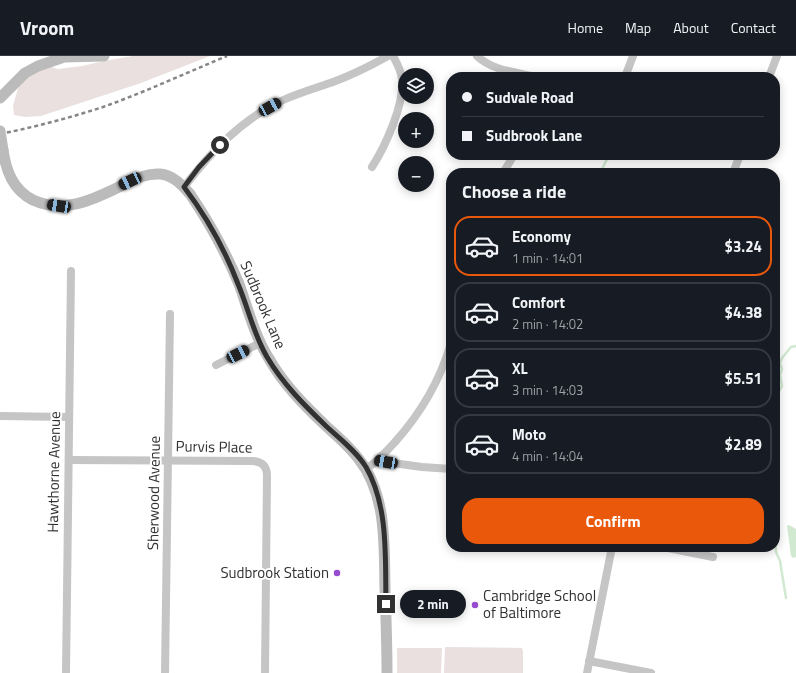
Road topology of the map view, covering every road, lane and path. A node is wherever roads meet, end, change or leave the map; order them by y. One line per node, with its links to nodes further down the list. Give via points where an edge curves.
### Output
1 (63, 56): 2 (street); 11 (street, via 25,73)
2 (104, 56)
3 (388, 56): 15 (street, via 364,69 294,96 260,113 212,152)
4 (393, 56): 14 (street, via 402,78 400,104 380,155)
5 (477, 56): 8 (street, via 490,65)
6 (633, 56): 9 (street)
7 (777, 56): 10 (street)
8 (509, 72)
9 (627, 72)
10 (771, 72)
11 (0, 98)
12 (0, 131): 13 (street, Sudbrook Lane, bridge)
13 (3, 165): 15 (street, Sudbrook Lane, via 11,180 24,194 39,202 59,206 83,203 130,181 152,175 169,176)
14 (372, 167)
15 (184, 187): 18 (street, Sudbrook Lane, via 229,262)
16 (71, 272): 22 (street, Hawthorne Avenue)
17 (170, 314): 24 (street, Sherwood Avenue)
18 (260, 342): 20 (street); 27 (street, Sudbrook Lane, via 286,384 354,452)
19 (446, 357): 25 (street, via 425,403)
20 (216, 365)
21 (0, 416): 22 (street)
22 (69, 417): 23 (street, Hawthorne Avenue)
23 (69, 460): 24 (street, Purvis Place); 32 (street, Hawthorne Avenue)
24 (168, 460): 33 (street, Sherwood Avenue); 34 (street, Purvis Place, via 254,461 265,467 268,476)
25 (378, 461): 26 (street); 27 (street)
26 (446, 468)
27 (366, 469): 35 (street, Sudbrook Lane, via 379,501 382,519)
28 (611, 552): 31 (street)
29 (688, 552): 30 (street)
30 (713, 557)
31 (589, 661): 36 (street); 37 (street)
32 (66, 673)
33 (165, 673)
34 (265, 673)
35 (387, 673)
36 (587, 673)
37 (651, 673)

